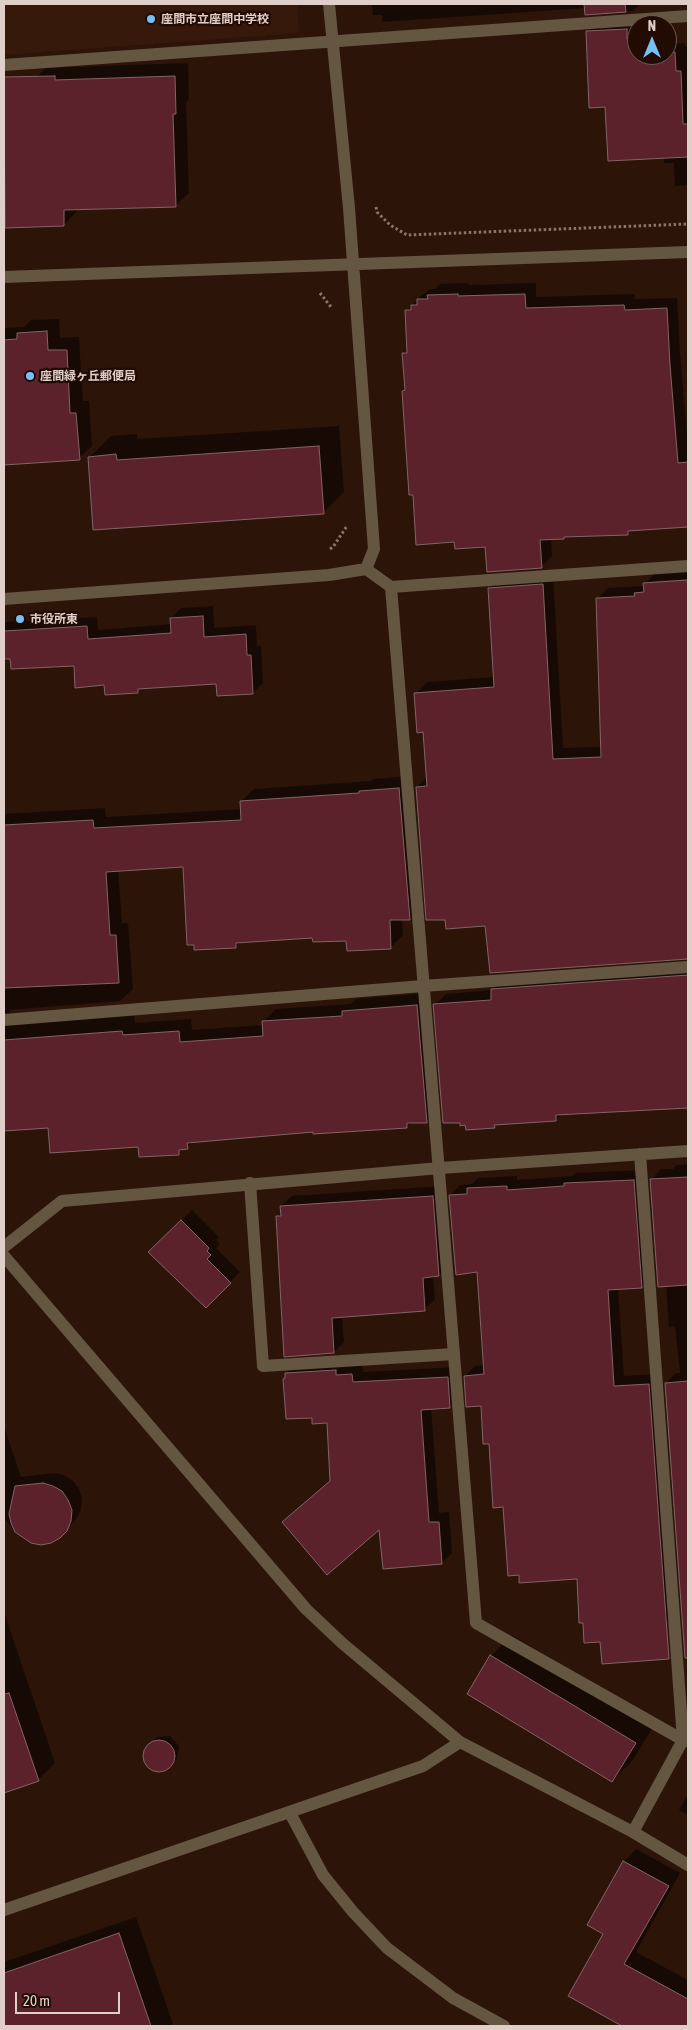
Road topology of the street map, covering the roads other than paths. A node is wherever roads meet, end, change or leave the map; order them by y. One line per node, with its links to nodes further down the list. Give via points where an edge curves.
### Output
1 (329, 4): 3 (street)
2 (688, 16): 3 (street)
3 (332, 40): 4 (street); 6 (street)
4 (4, 65)
5 (688, 252): 6 (street)
6 (353, 264): 7 (street); 9 (street, via 374,549)
7 (4, 277)
8 (688, 566): 10 (street)
9 (366, 569): 10 (street); 11 (street, via 329,575)
10 (391, 587): 13 (street)
11 (4, 599)
12 (688, 967): 13 (street)
13 (423, 986): 14 (street); 17 (street)
14 (4, 1020)
15 (688, 1151): 16 (street)
16 (640, 1154): 17 (street); 22 (street)
17 (440, 1168): 18 (street); 21 (street)
18 (250, 1183): 19 (street, via 62,1201); 21 (street, via 263,1366)
19 (4, 1247)
20 (4, 1256): 23 (street, via 306,1610)
21 (454, 1354): 22 (street, via 476,1623)
22 (686, 1741): 25 (street)
23 (460, 1742): 24 (street, via 423,1766); 25 (street)
24 (290, 1813): 27 (street); 28 (street, via 323,1875 387,1948 453,1998)
25 (633, 1832): 26 (street)
26 (688, 1865)
27 (4, 1910)
28 (504, 2026)

